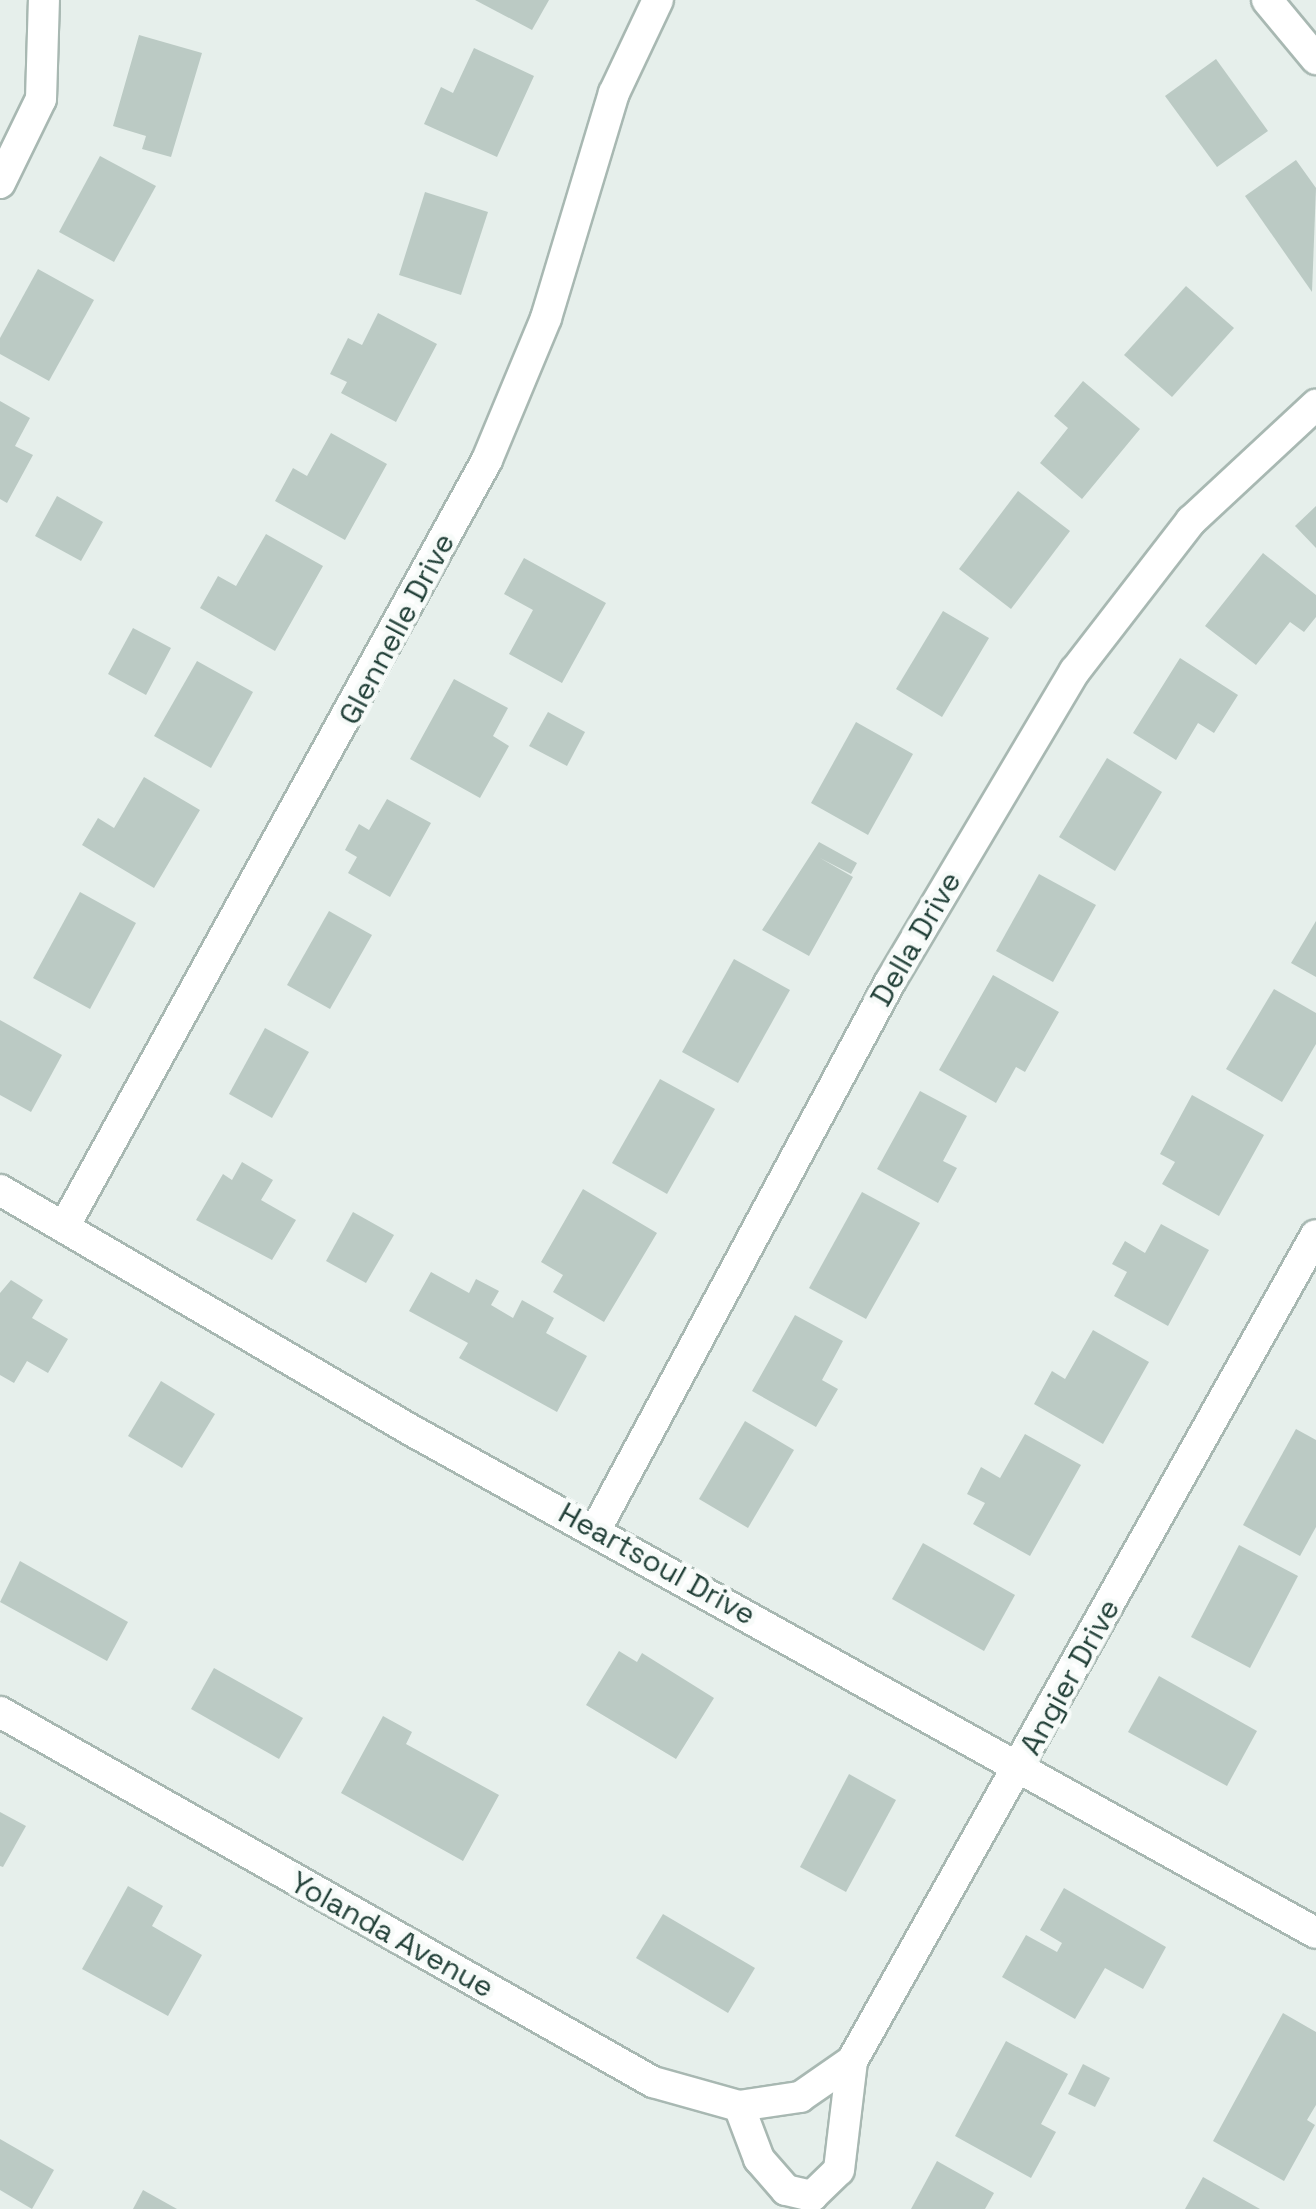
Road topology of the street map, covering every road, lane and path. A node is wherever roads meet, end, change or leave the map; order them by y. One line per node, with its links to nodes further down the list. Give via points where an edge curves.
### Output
1 (44, 0): 5 (street, via 41,99)
2 (658, 0): 8 (street, Glennelle Drive, via 614,94 546,318 487,460)
3 (1267, 0): 4 (street)
4 (1316, 59)
5 (0, 183)
6 (1316, 405): 10 (street, Della Drive, via 1192,521 1075,671 890,982)
7 (0, 1190): 8 (street, Heartsoul Drive)
8 (64, 1227): 10 (street, Heartsoul Drive)
9 (1316, 1236): 12 (street, Angier Drive)
10 (596, 1529): 12 (street, Heartsoul Drive)
11 (0, 1712): 16 (street, Yolanda Avenue, via 653,2082)
12 (1019, 1767): 13 (street, Heartsoul Drive); 14 (street, Angier Drive)
13 (1316, 1933)
14 (852, 2061): 15 (street, Angier Drive); 16 (street, via 838,2170 812,2196 786,2190 759,2160)
15 (800, 2097): 16 (street, Yolanda Avenue)
16 (739, 2106)

